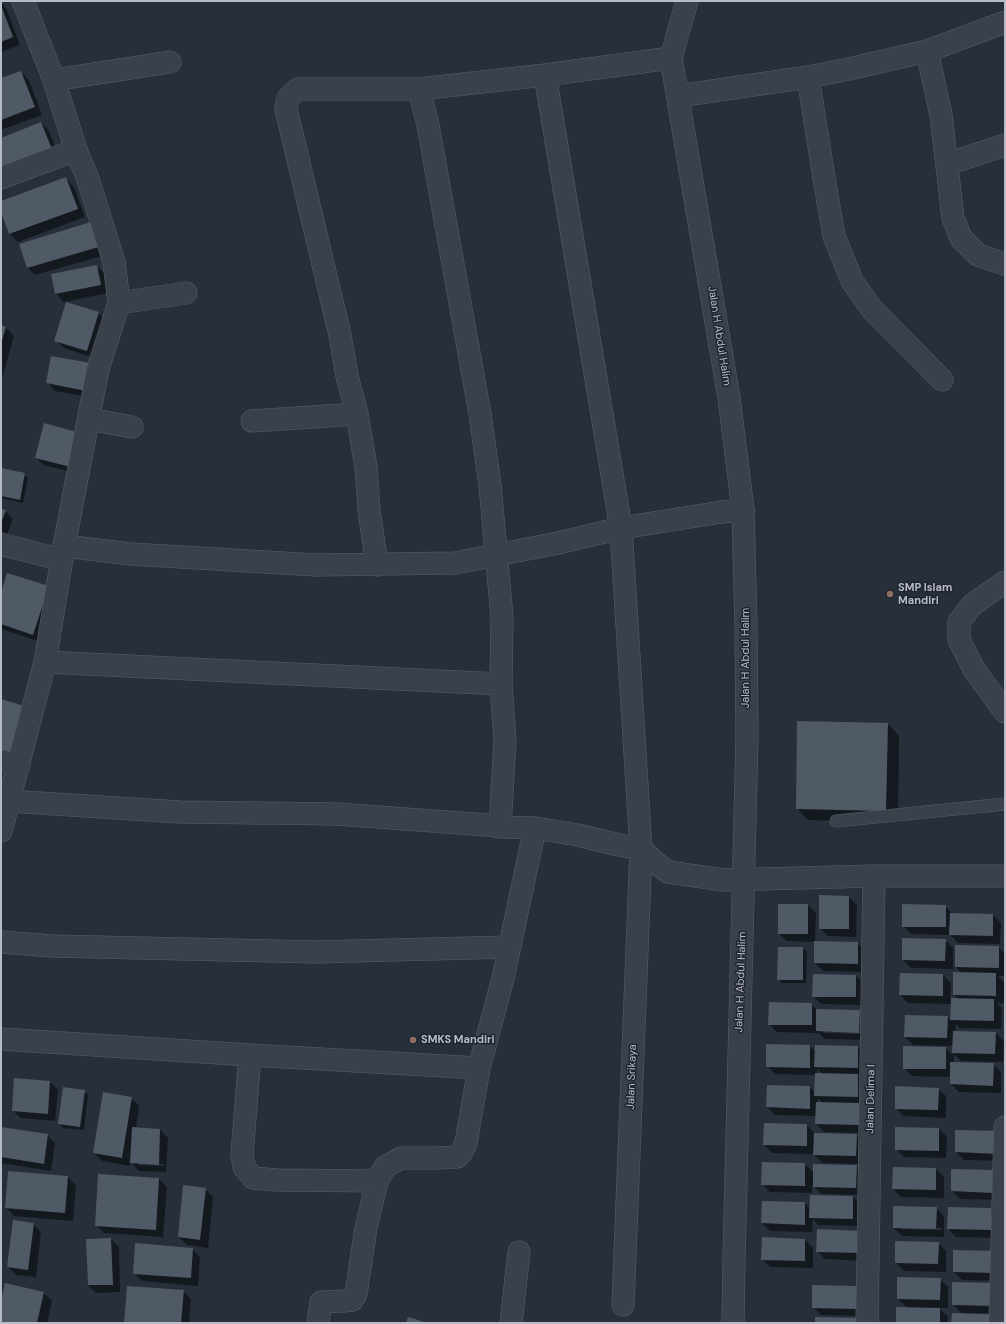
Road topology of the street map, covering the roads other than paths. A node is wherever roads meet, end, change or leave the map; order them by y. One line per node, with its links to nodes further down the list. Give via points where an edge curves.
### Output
1 (23, 1): 9 (street)
2 (687, 1): 5 (street, Jalan H Abdul Halim)
3 (1005, 22): 4 (street)
4 (927, 51): 8 (street); 14 (street, via 941,115)
5 (671, 58): 7 (street); 11 (street, Jalan H Abdul Halim)
6 (170, 62): 9 (street)
7 (545, 75): 10 (street); 25 (street, Jalan Srikaya)
8 (808, 77): 11 (street); 19 (street, via 834,236 852,281 871,308)
9 (54, 80): 13 (street)
10 (419, 89): 20 (street, via 298,89 288,98 286,108); 28 (street, via 428,125 480,414)
11 (678, 96): 24 (street, Jalan H Abdul Halim, via 729,398)
12 (1005, 145): 14 (street)
13 (76, 150): 15 (street); 18 (street, via 88,179 114,262)
14 (947, 164): 16 (street, via 953,218 961,238 978,255)
15 (1, 178)
16 (1005, 264)
17 (186, 293): 18 (street)
18 (119, 303): 21 (street, via 98,369)
19 (942, 380)
20 (357, 414): 22 (street); 29 (street)
21 (89, 419): 23 (street); 27 (street)
22 (252, 421)
23 (132, 427)
24 (743, 510): 25 (street); 44 (street, Jalan H Abdul Halim, via 747,736)
25 (620, 528): 28 (street); 41 (street, Jalan Srikaya)
26 (1, 544): 27 (street)
27 (63, 553): 29 (street, via 131,554 316,565); 31 (street)
28 (496, 555): 29 (street, via 455,562); 32 (street, via 502,617)
29 (377, 564)
30 (1005, 582): 33 (street, via 972,605 959,622 960,640 975,671)
31 (45, 662): 32 (street); 34 (street)
32 (501, 684): 38 (street, via 505,741)
33 (1005, 712)
34 (10, 763): 35 (street)
35 (8, 801): 38 (street, via 180,812 337,814); 40 (street)
36 (1005, 804): 37 (lane)
37 (836, 821)
38 (500, 827): 39 (street)
39 (535, 828): 41 (street); 46 (street)
40 (1, 831)
41 (641, 849): 44 (street, via 668,872 722,880); 53 (street, Jalan Srikaya)
42 (874, 876): 43 (street); 44 (street); 57 (street, Jalan Delima I)
43 (1005, 876)
44 (744, 880): 56 (street, Jalan H Abdul Halim)
45 (1, 942): 46 (street, via 53,946 316,952)
46 (509, 947): 49 (street)
47 (1, 1039): 48 (street)
48 (250, 1056): 49 (street); 51 (street, via 242,1154 244,1167 253,1178)
49 (479, 1068): 51 (street, via 466,1143 461,1152 456,1157 401,1158 385,1167)
50 (1005, 1126): 58 (street)
51 (377, 1181): 54 (street, via 366,1228 356,1294 352,1300 321,1302)
52 (519, 1252): 55 (street)
53 (623, 1306)
54 (318, 1323)
55 (511, 1323)
56 (733, 1323)
57 (867, 1323)
58 (1000, 1323)

